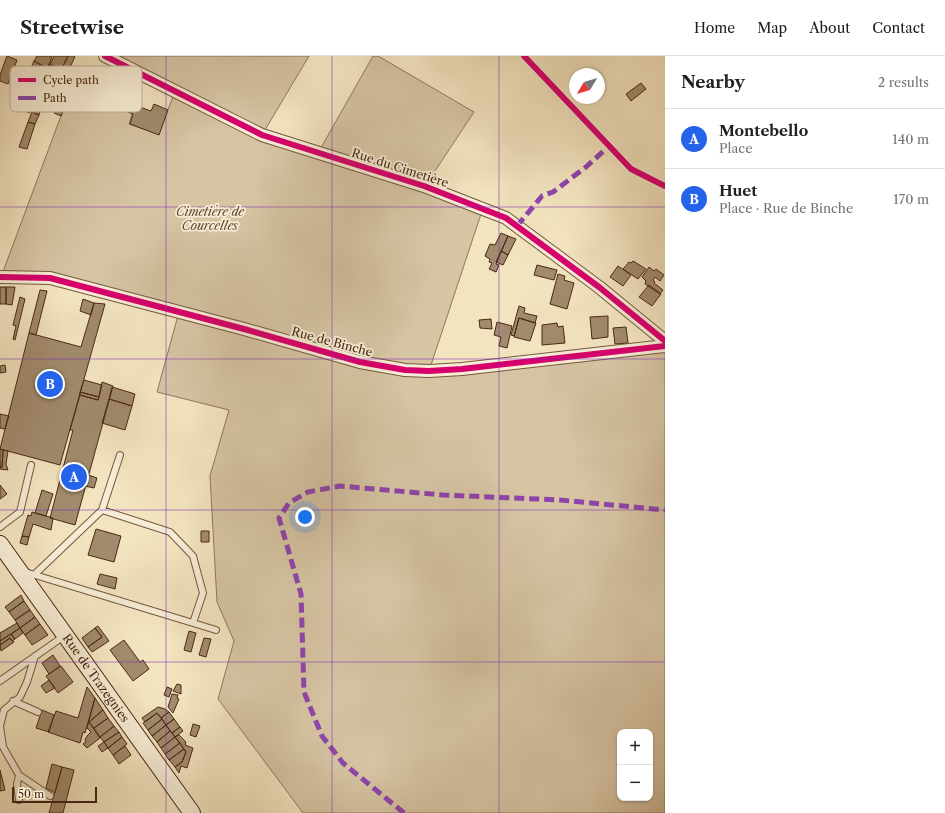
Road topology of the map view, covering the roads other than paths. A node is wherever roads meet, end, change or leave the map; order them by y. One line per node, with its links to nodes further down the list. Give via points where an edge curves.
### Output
1 (105, 56): 2 (street, Rue du Cimetière)
2 (125, 66)
3 (142, 75): 5 (street, Rue du Cimetière, via 262,135 424,186 506,218 599,287)
4 (0, 277): 6 (street, Rue de Binche, via 50,278 244,328 360,362 405,370 462,369)
5 (665, 341)
6 (665, 346)
7 (120, 455): 9 (lane)
8 (31, 465): 10 (lane, via 20,512)
9 (102, 510): 12 (lane); 13 (lane, via 170,532 193,556 203,593)
10 (0, 527)
11 (0, 544): 12 (main road, Rue de Trazegnies)
12 (27, 573): 13 (lane); 15 (main road, Rue de Trazegnies)
13 (194, 624): 14 (lane)
14 (216, 630)
15 (65, 635): 16 (lane); 23 (main road, Rue de Trazegnies)
16 (35, 656): 17 (lane); 18 (lane, via 20,697)
17 (0, 681)
18 (14, 701): 19 (lane); 20 (lane, via 4,710 0,726 3,747)
19 (38, 712)
20 (18, 775): 21 (lane); 22 (lane)
21 (50, 796)
22 (19, 800)
23 (192, 813)

